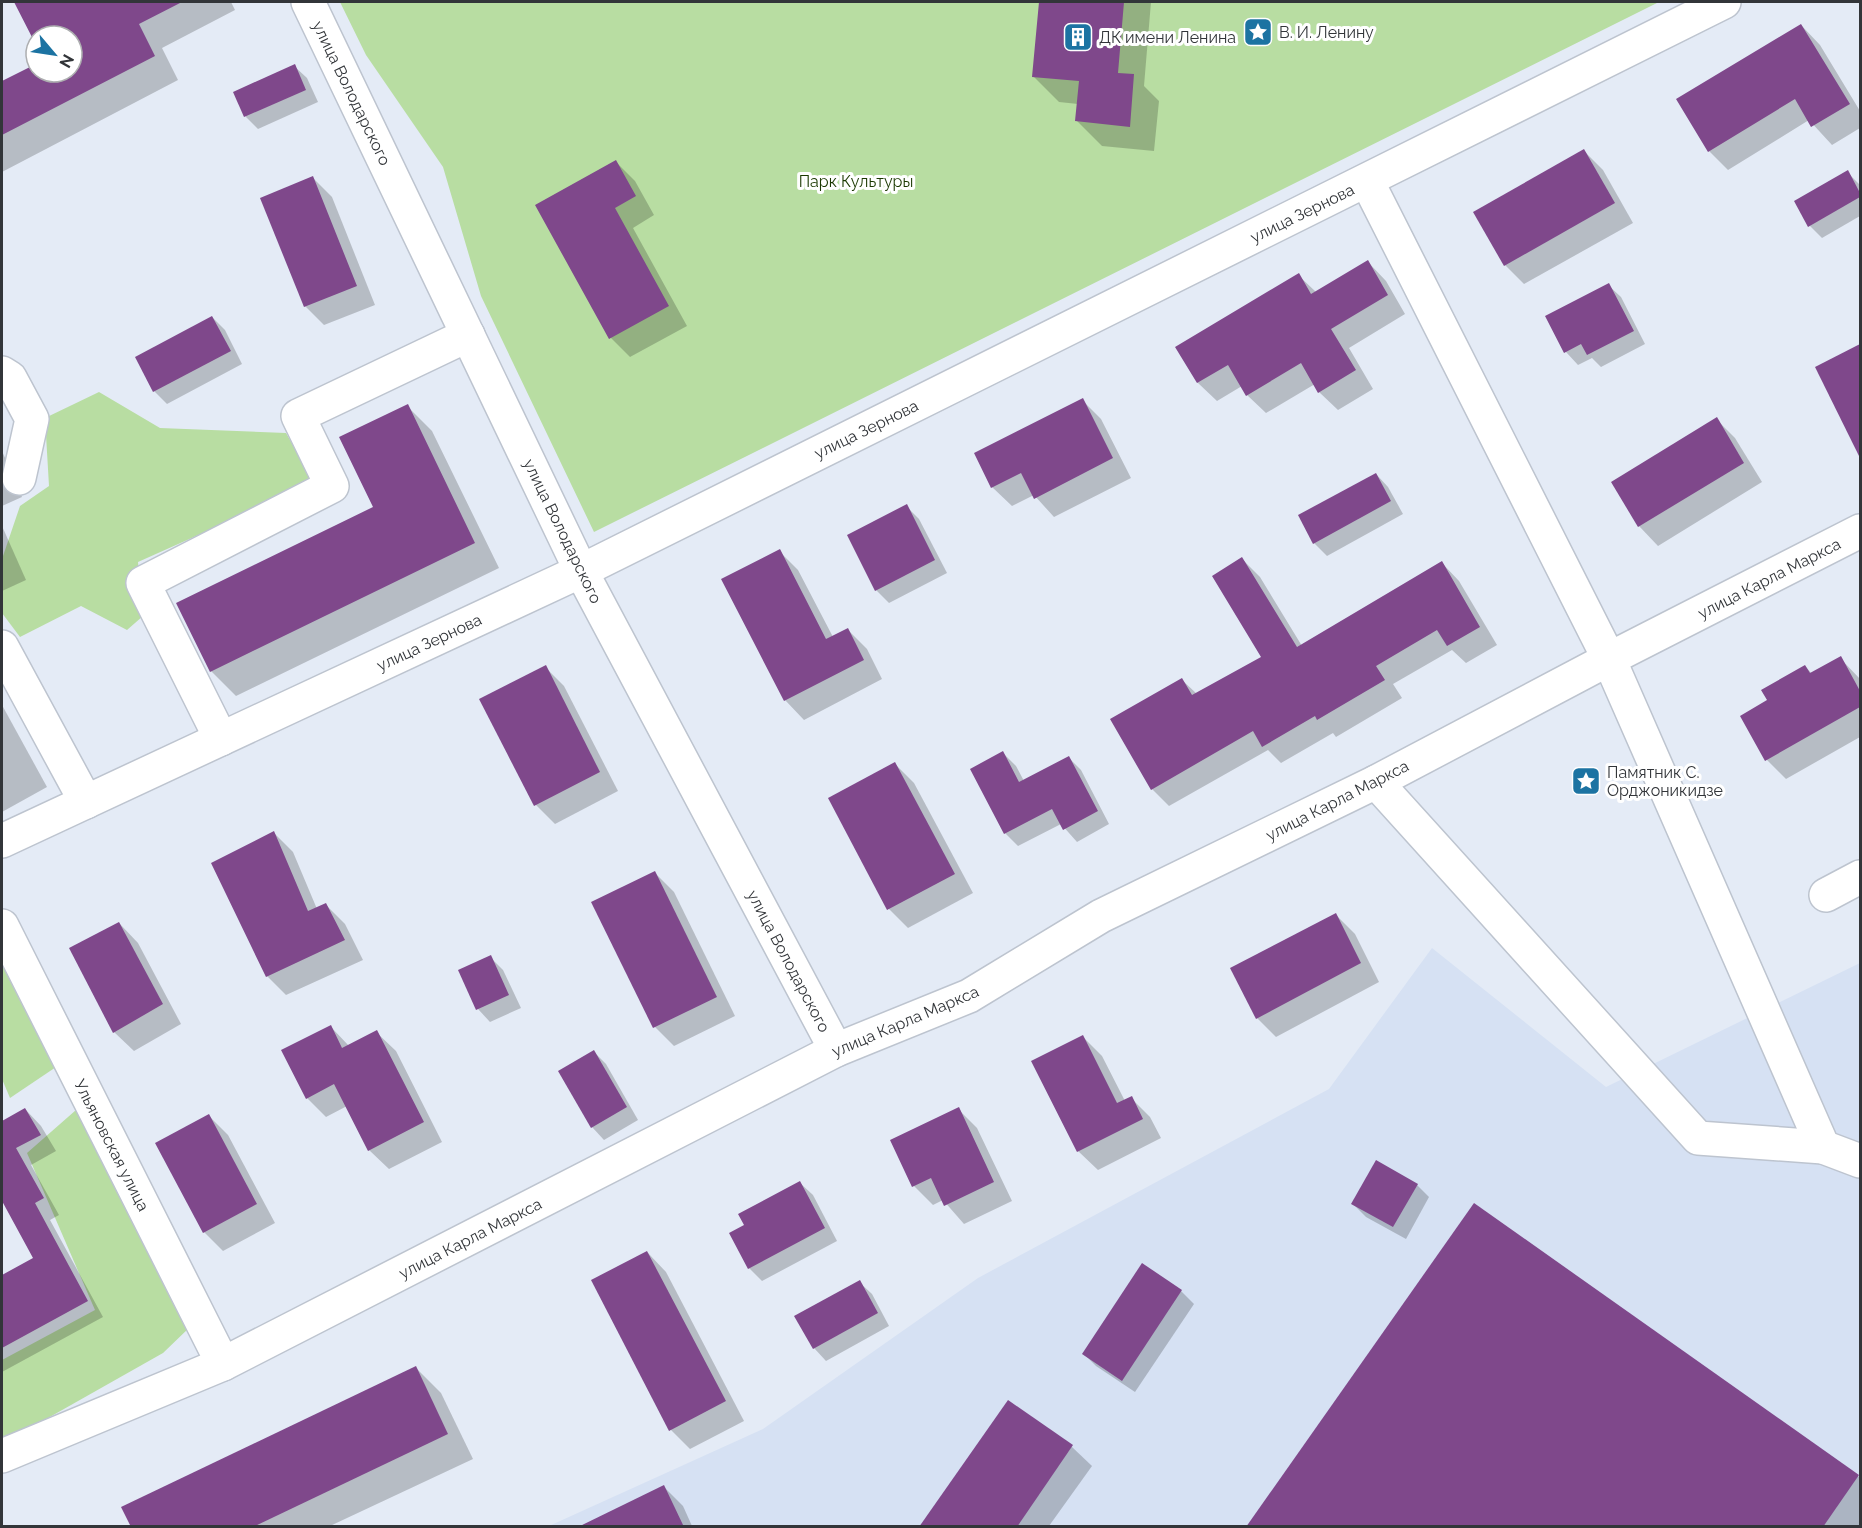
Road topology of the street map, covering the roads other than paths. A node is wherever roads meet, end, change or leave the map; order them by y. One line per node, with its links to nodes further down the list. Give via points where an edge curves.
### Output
1 (308, 2): 4 (street, улица Володарского)
2 (1724, 2): 3 (street, улица Зернова)
3 (1367, 181): 8 (street, улица Зернова); 10 (street)
4 (468, 335): 8 (street, улица Володарского); 11 (street, via 298,416 332,486 143,583)
5 (2, 373): 6 (street, via 10,378 32,419)
6 (18, 478)
7 (1860, 531): 10 (street, улица Карла Маркса)
8 (581, 571): 11 (street, улица Зернова); 18 (street, улица Володарского)
9 (2, 647): 13 (street)
10 (1609, 659): 12 (street, улица Карла Маркса); 19 (street)
11 (221, 739): 13 (street, улица Зернова)
12 (1376, 782): 18 (street, улица Карла Маркса, via 1101,916 969,996); 19 (street, via 1698,1138)
13 (86, 802): 14 (street, улица Зернова)
14 (2, 841)
15 (1860, 877): 16 (street)
16 (1826, 895)
17 (2, 926): 21 (street, Ульяновская улица)
18 (836, 1050): 21 (street, улица Карла Маркса)
19 (1823, 1147): 20 (street)
20 (1860, 1161)
21 (223, 1364): 22 (street, улица Карла Маркса)
22 (2, 1456)

